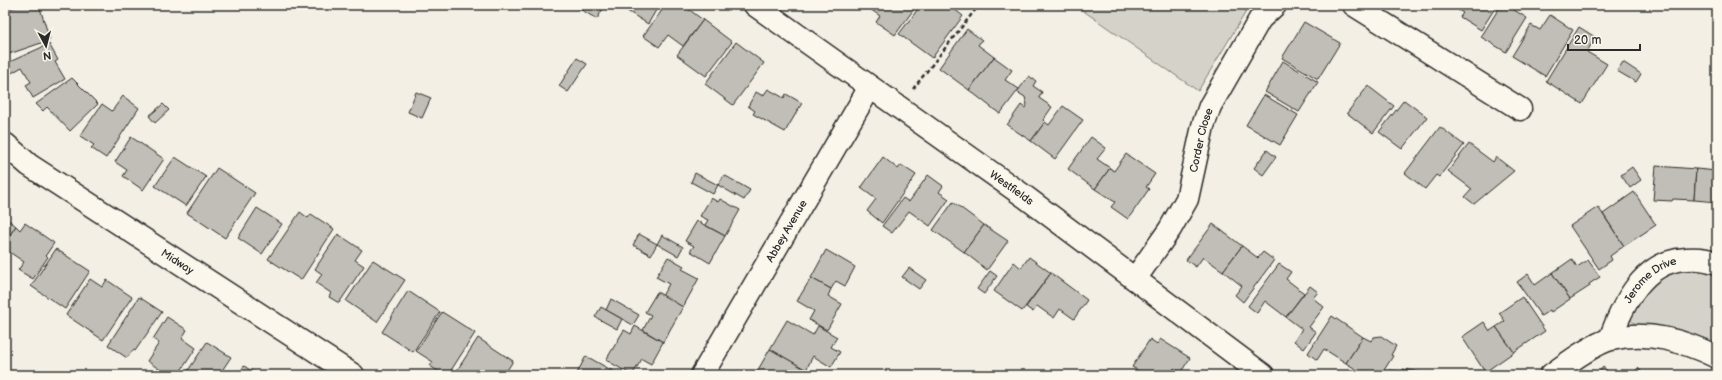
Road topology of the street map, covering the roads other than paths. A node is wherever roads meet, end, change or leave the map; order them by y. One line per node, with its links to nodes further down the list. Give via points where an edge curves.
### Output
1 (755, 5): 4 (street, Westfields)
2 (1275, 5): 8 (street, Corder Close, via 1260,19 1210,106 1187,199 1170,229)
3 (1354, 5): 5 (street)
4 (870, 87): 8 (street, Westfields, via 1024,196); 13 (street, Abbey Avenue)
5 (1520, 109)
6 (5, 144): 12 (street, Midway, via 29,165)
7 (1717, 263): 9 (street, Jerome Drive, via 1708,260 1678,259 1648,273 1630,295 1618,316)
8 (1135, 279): 11 (street, Westfields)
9 (1610, 339): 10 (street, via 1646,335 1679,341); 14 (street, via 1578,356)
10 (1717, 357)
11 (1251, 371)
12 (353, 375)
13 (702, 375)
14 (1551, 375)

